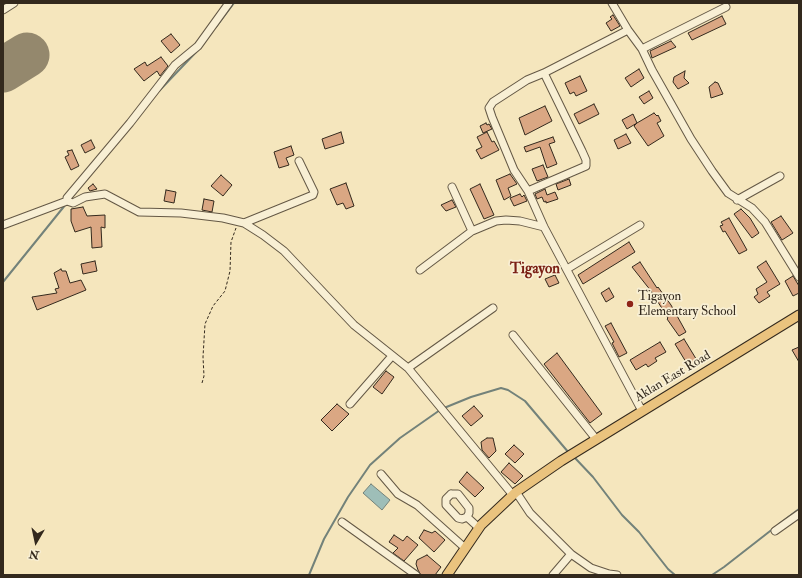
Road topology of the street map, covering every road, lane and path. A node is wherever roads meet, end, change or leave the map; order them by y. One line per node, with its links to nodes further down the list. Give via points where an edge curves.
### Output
1 (14, 3): 5 (street)
2 (229, 3): 14 (street, via 198,46 175,65)
3 (612, 3): 6 (street)
4 (726, 7): 7 (street)
5 (3, 10)
6 (628, 30): 7 (street); 8 (street)
7 (642, 49): 13 (street, via 692,139 728,192)
8 (544, 73): 12 (street, via 527,80 493,102 489,108 514,170); 12 (street, via 582,151 586,166)
9 (299, 161): 15 (street, via 313,188 313,195)
10 (780, 176): 13 (street)
11 (452, 187): 19 (street)
12 (528, 191): 18 (street)
13 (738, 200): 22 (street, via 752,208 764,222)
14 (67, 201): 15 (street, via 73,203 85,197 105,194 139,212 201,215); 16 (street)
15 (241, 223): 26 (street, via 263,235 284,252 354,326); 28 (path, via 231,242 230,271 225,291 213,306 205,324)
16 (3, 225)
17 (640, 225): 20 (street)
18 (544, 227): 19 (street, via 506,220 496,221); 20 (street)
19 (472, 231): 21 (street)
20 (568, 269): 30 (street)
21 (420, 270)
22 (799, 277)
23 (493, 308): 27 (street)
24 (799, 315): 30 (main road, Aklan East Road)
25 (513, 335): 31 (street)
26 (392, 356): 27 (street); 29 (street)
27 (408, 368): 33 (street)
28 (202, 383)
29 (350, 404)
30 (642, 411): 31 (main road, Aklan East Road)
31 (596, 439): 33 (main road, Aklan East Road)
32 (381, 474): 39 (street, via 398,494 416,505)
33 (514, 493): 37 (main road, Aklan East Road); 40 (street)
34 (799, 514): 38 (street)
35 (467, 517): 37 (street)
36 (342, 522): 41 (street)
37 (478, 528): 39 (main road, Aklan East Road)
38 (775, 532)
39 (465, 548): 42 (main road, Aklan East Road)
40 (571, 554): 43 (street); 44 (street, via 591,568)
41 (416, 575)
42 (447, 575)
43 (553, 575)
44 (617, 575)

